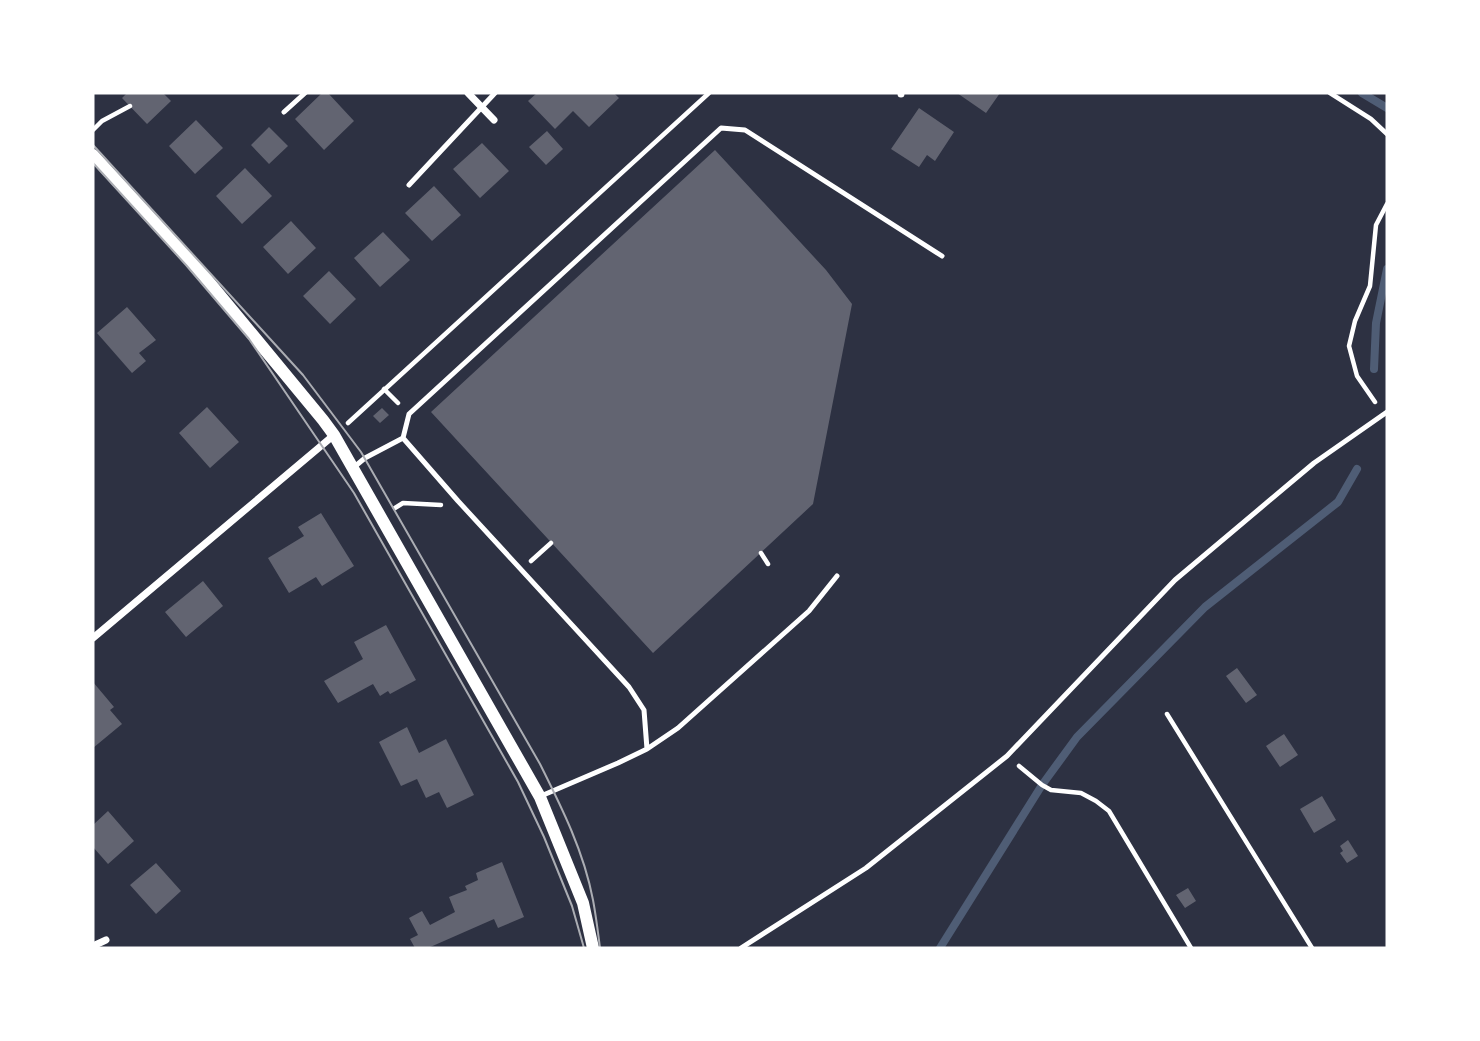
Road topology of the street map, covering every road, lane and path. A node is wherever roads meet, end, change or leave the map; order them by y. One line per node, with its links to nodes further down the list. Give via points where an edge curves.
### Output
1 (305, 93): 8 (lane)
2 (468, 93): 7 (street)
3 (495, 93): 7 (lane)
4 (709, 93): 17 (path)
5 (1329, 93): 11 (path)
6 (130, 106): 10 (path)
7 (481, 107): 9 (street); 13 (lane)
8 (284, 113)
9 (494, 120)
10 (93, 130)
11 (1387, 134)
12 (93, 155): 17 (street, via 204,276)
13 (409, 185)
14 (1387, 204): 16 (path, via 1376,225 1370,286 1349,346 1357,376)
15 (942, 256): 18 (lane, via 746,130 721,128 409,414)
16 (1386, 413): 30 (lane, via 1314,463 1175,580)
17 (334, 435): 19 (street); 27 (street)
18 (403, 438): 19 (lane); 20 (lane)
19 (353, 468): 31 (street)
20 (458, 501): 21 (path, via 447,506); 25 (lane)
21 (403, 503)
22 (551, 543): 25 (path)
23 (761, 553): 24 (path)
24 (768, 564)
25 (522, 570): 29 (lane, via 629,687 643,710)
26 (837, 576): 29 (lane, via 809,611 678,728)
27 (93, 638)
28 (1167, 714): 37 (path)
29 (647, 749): 31 (lane)
30 (1007, 757): 35 (lane, via 866,868); 36 (path, via 1051,790 1081,793 1109,811)
31 (540, 797): 34 (street, via 583,904)
32 (106, 940): 33 (street)
33 (93, 946)
34 (593, 948)
35 (741, 948)
36 (1191, 948)
37 (1312, 948)

